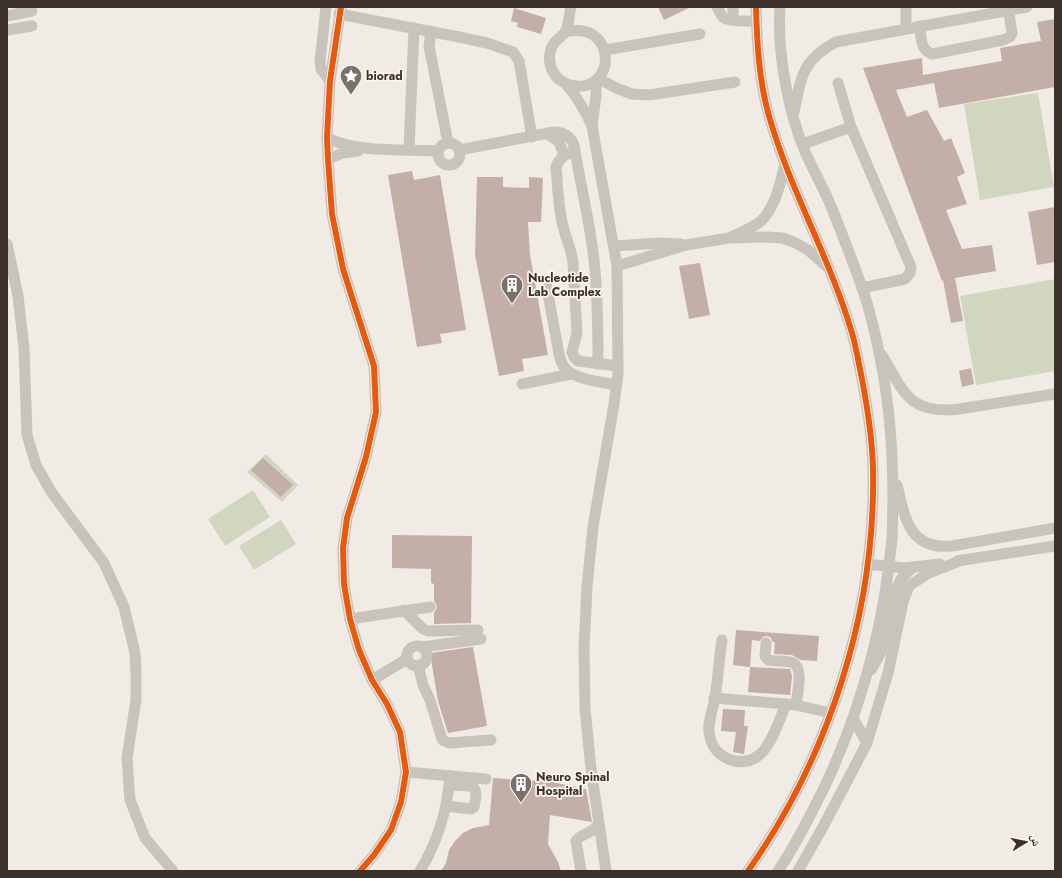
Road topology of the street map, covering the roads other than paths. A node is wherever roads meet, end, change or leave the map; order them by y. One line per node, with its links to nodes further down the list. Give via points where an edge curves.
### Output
1 (14, 7): 10 (street)
2 (326, 7): 28 (street, via 320,61)
3 (571, 7): 24 (street)
4 (717, 7): 16 (street, via 724,18)
5 (733, 7): 16 (street)
6 (756, 7): 17 (street)
7 (906, 7): 21 (street)
8 (909, 7): 19 (street)
9 (1027, 7): 12 (street)
10 (7, 8)
11 (782, 9): 32 (street, via 781,47)
12 (1009, 9): 19 (street); 19 (street, via 1012,33 1007,39 932,54 924,49)
13 (340, 10): 20 (street); 28 (street)
14 (7, 16): 15 (street)
15 (32, 18): 18 (street); 22 (street)
16 (733, 20): 17 (street)
17 (757, 21): 47 (street, via 759,61 768,114)
18 (7, 22)
19 (919, 26): 21 (street)
20 (414, 28): 23 (street); 41 (street)
21 (906, 28): 32 (street, via 836,42 823,49 803,72)
22 (7, 30)
23 (431, 31): 36 (street, via 487,43 516,54); 38 (street, via 429,46)
24 (565, 32): 26 (street, via 585,30 594,34); 31 (street, via 555,40 550,52 550,65 555,76)
25 (700, 34): 26 (street)
26 (605, 50): 27 (street, via 604,70)
27 (597, 79): 29 (street, via 632,94 649,95); 31 (street, via 576,87); 33 (street)
28 (330, 80): 37 (street)
29 (735, 82)
30 (838, 83): 34 (street)
31 (566, 84): 33 (street, via 586,111)
32 (793, 117): 39 (street)
33 (592, 126): 51 (street)
34 (852, 128): 39 (street); 55 (street, via 911,267 905,279)
35 (548, 134): 36 (street); 44 (street, via 564,134 572,141); 45 (street, via 559,142)
36 (532, 137): 42 (street)
37 (327, 138): 40 (street, via 348,146); 46 (street)
38 (448, 143): 42 (street, via 453,143); 43 (street)
39 (803, 144): 55 (street, via 846,242)
40 (374, 148): 41 (street); 46 (street)
41 (409, 149): 43 (street)
42 (459, 150): 43 (street, via 458,160 449,165 440,161)
43 (438, 151)
44 (575, 151): 45 (street); 57 (street, via 594,259)
45 (564, 155): 57 (street, via 556,167 562,220 573,263 576,333 572,352 578,361)
46 (328, 159): 72 (street, via 332,214 343,269 374,366 376,412 366,457 347,518 343,548 344,584)
47 (785, 164): 48 (street, via 776,199 769,211 760,221); 53 (street)
48 (729, 238): 50 (street); 53 (street, via 782,238 808,250)
49 (7, 244): 93 (street, via 18,296 24,348 27,435 36,466 52,493 104,564 124,606 135,653 136,673 136,700 127,758 130,800 145,838)
50 (686, 245): 51 (street, via 660,243); 52 (street)
51 (614, 246): 52 (street)
52 (617, 266): 58 (street)
53 (830, 269): 67 (street, via 852,333 866,400 873,467)
54 (546, 283): 59 (street, via 561,362)
55 (862, 288): 56 (street)
56 (880, 350): 62 (street, via 906,394 917,404 930,410 944,411); 63 (street, via 890,416)
57 (598, 364): 58 (street)
58 (618, 366): 61 (street)
59 (571, 374): 60 (street); 61 (street)
60 (522, 384)
61 (616, 385): 90 (street, via 593,527 585,632 585,708)
62 (1055, 394)
63 (893, 470): 64 (street, via 908,526 919,539 929,544 940,547 952,546); 68 (street)
64 (1055, 528)
65 (1055, 546): 66 (street)
66 (962, 560): 69 (street); 85 (street, via 927,574 909,586 903,602 888,673)
67 (868, 564): 68 (street); 82 (street, via 854,636)
68 (889, 566): 69 (street); 78 (street)
69 (912, 568): 78 (street, via 896,589 882,652)
70 (430, 607): 71 (street)
71 (404, 610): 72 (street); 75 (street, via 428,631 480,635)
72 (350, 619): 79 (street, via 359,650)
73 (722, 640): 80 (street)
74 (766, 643): 81 (street, via 765,656 768,660 792,663 800,671)
75 (422, 647): 76 (street, via 412,647 408,652); 77 (street, via 426,652 426,659)
76 (408, 659): 77 (street, via 413,665); 79 (street)
77 (418, 665): 84 (street, via 442,739 449,743)
78 (868, 673): 83 (street)
79 (372, 680): 86 (street, via 400,732)
80 (714, 698): 81 (street); 81 (street, via 709,736 714,748 723,757 736,762 749,761 760,755 769,745)
81 (791, 705): 82 (street)
82 (831, 713): 98 (street, via 788,808)
83 (853, 718): 85 (street); 99 (street, via 834,767 811,814)
84 (491, 740)
85 (867, 743): 100 (street)
86 (406, 772): 88 (street); 94 (street, via 401,802 390,830)
87 (486, 778): 88 (street)
88 (449, 781): 89 (street); 89 (street, via 471,786 476,792 474,807 471,809)
89 (446, 806): 95 (street, via 431,852)
90 (599, 824): 91 (street); 92 (street)
91 (586, 834): 92 (street); 96 (street, via 579,836 576,841)
92 (601, 842): 97 (street)
93 (173, 871)
94 (360, 871)
95 (420, 871)
96 (581, 871)
97 (606, 871)
98 (748, 871)
99 (778, 871)
100 (798, 871)

